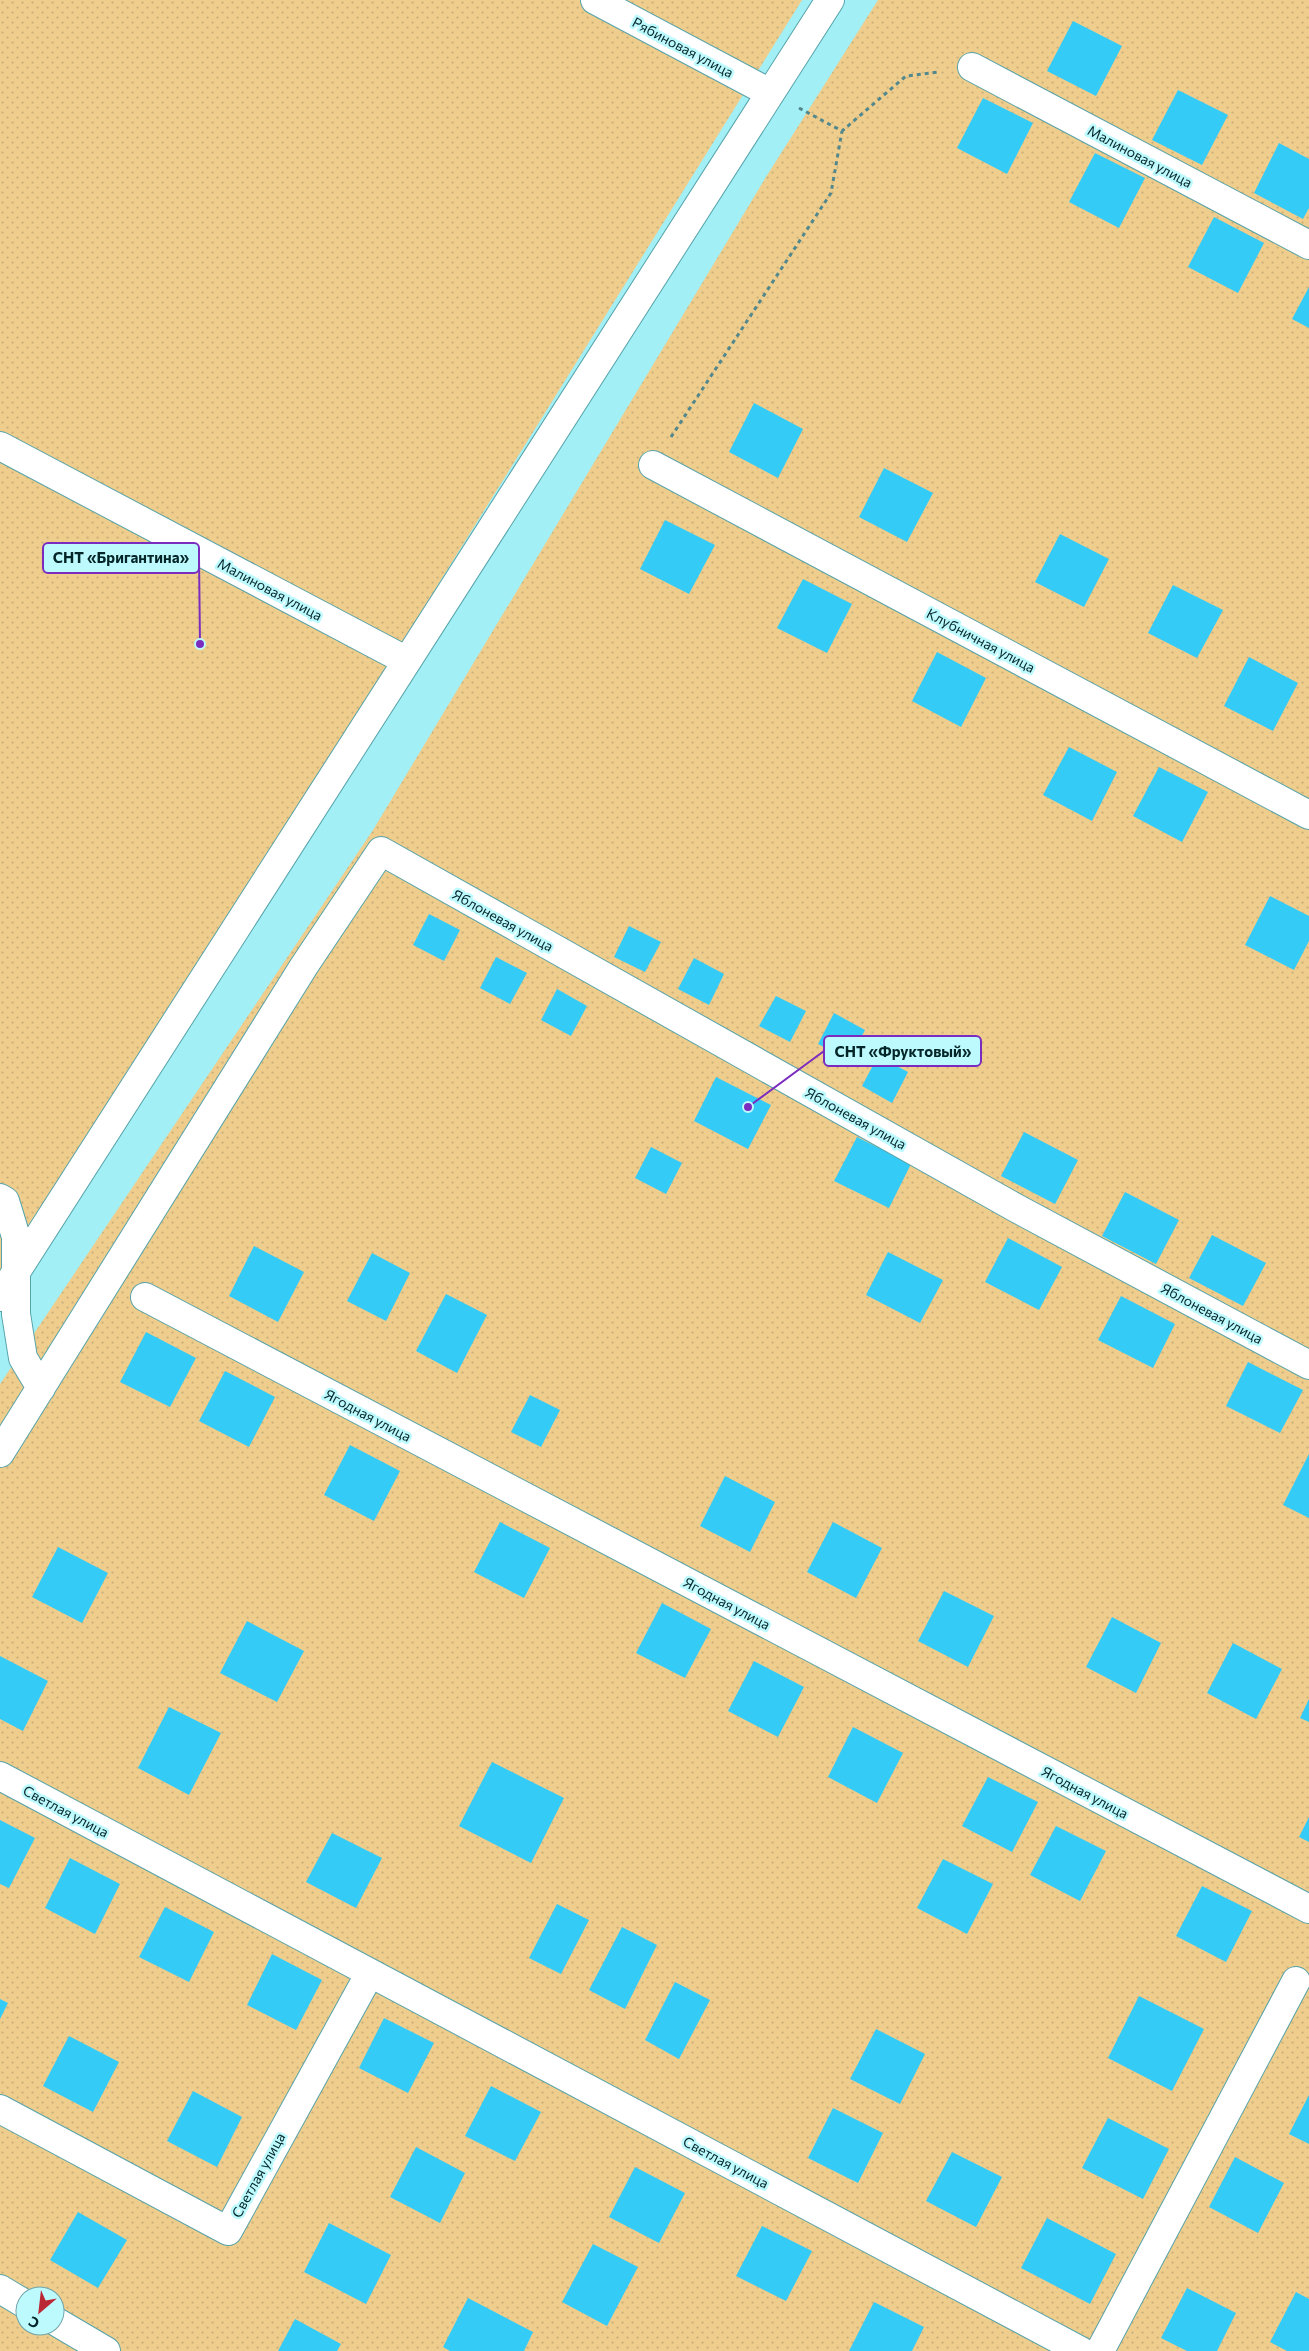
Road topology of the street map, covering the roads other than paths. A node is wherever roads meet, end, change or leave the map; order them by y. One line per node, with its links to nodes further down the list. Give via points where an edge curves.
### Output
1 (595, 0): 4 (street, Рябиновая улица)
2 (830, 0): 4 (street)
3 (972, 67): 5 (street, Малиновая улица)
4 (770, 93): 8 (street)
5 (1309, 245)
6 (0, 446): 8 (street, Малиновая улица)
7 (653, 465): 9 (street, Клубничная улица)
8 (407, 662): 11 (street)
9 (1309, 815)
10 (2, 1200): 11 (street, via 16,1237)
11 (16, 1273): 12 (street); 15 (street, via 16,1314 23,1358)
12 (0, 1297)
13 (145, 1297): 18 (street, Ягодная улица)
14 (1309, 1365): 15 (street, Яблоневая улица, via 1016,1208 381,852 304,966)
15 (41, 1388): 16 (street)
16 (0, 1453)
17 (0, 1776): 19 (street, Светлая улица)
18 (1309, 1909)
19 (370, 1973): 21 (street, Светлая улица, via 228,2231); 26 (street, Светлая улица)
20 (1296, 1981): 27 (street)
21 (0, 2109)
22 (0, 2289): 23 (street)
23 (15, 2298)
24 (65, 2327): 25 (street)
25 (106, 2351)
26 (1081, 2351)
27 (1100, 2351)

